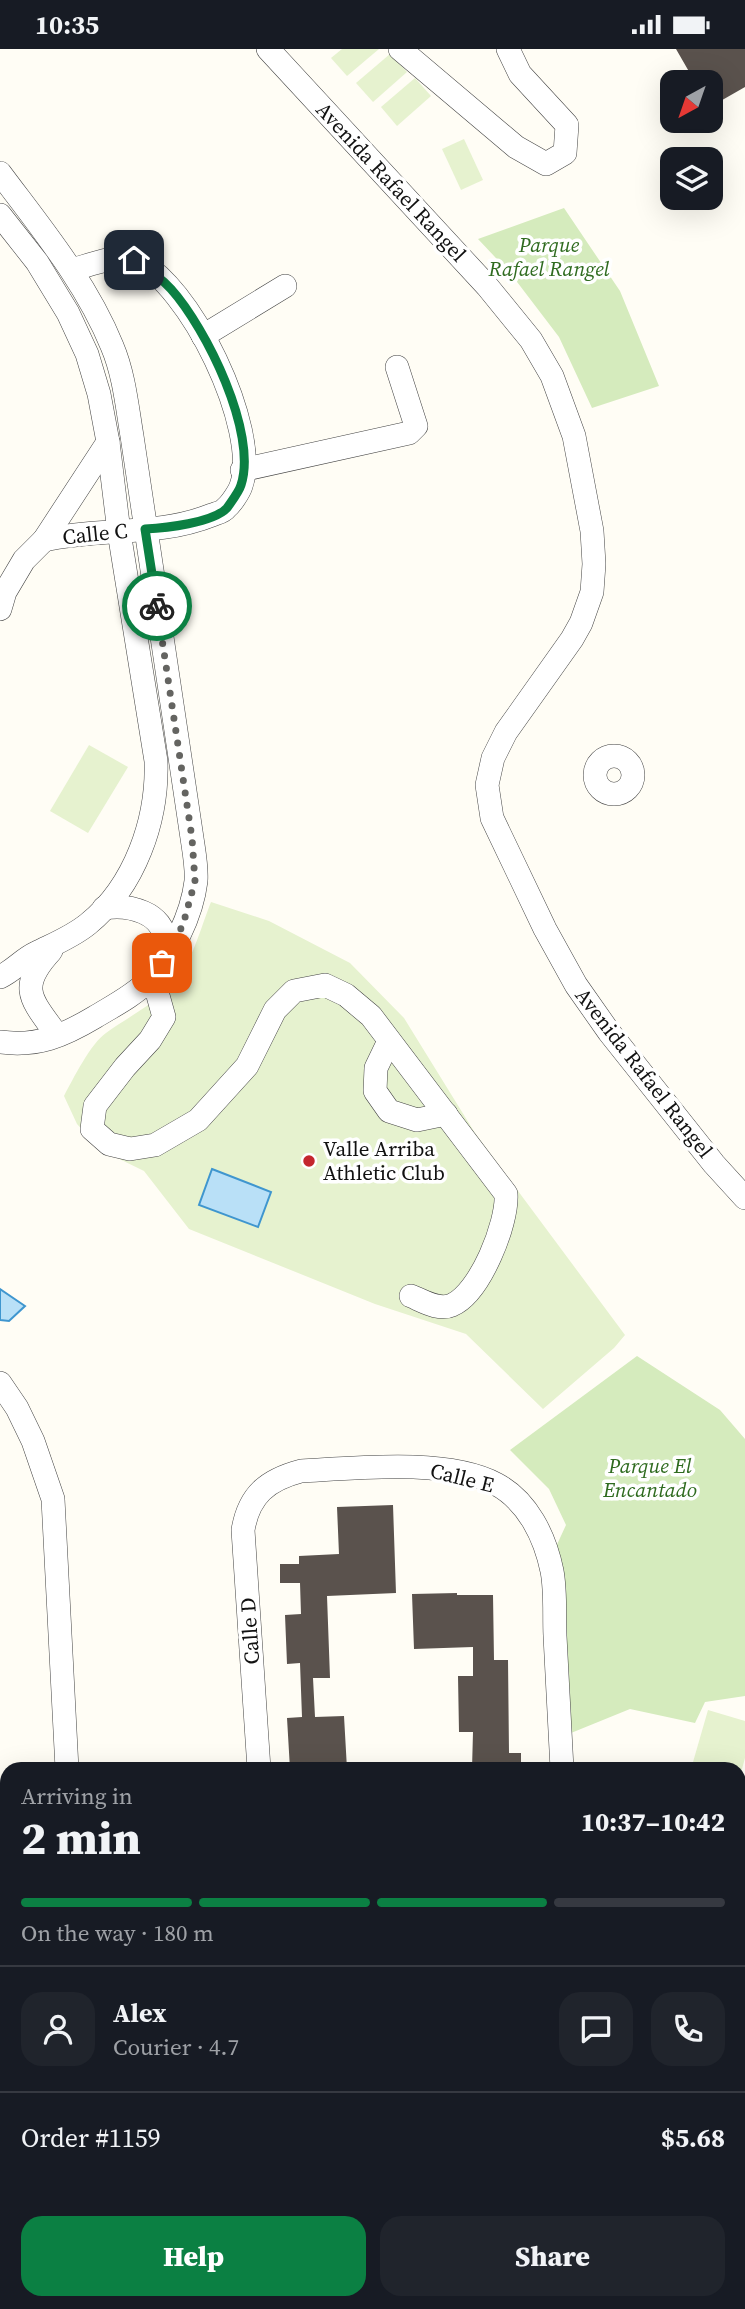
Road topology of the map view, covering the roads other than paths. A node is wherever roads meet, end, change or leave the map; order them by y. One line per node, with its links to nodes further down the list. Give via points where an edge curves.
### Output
1 (268, 49): 25 (street, Avenida Rafael Rangel, via 487,286 531,340 552,376 574,436 592,531 592,592 572,639 506,732 493,758 487,786 492,818 576,985 609,1033)
2 (400, 49): 3 (street, via 516,147 545,164 565,153 567,125 520,74)
3 (508, 49)
4 (0, 173): 6 (street)
5 (0, 215): 10 (street, via 37,262 68,313 87,354)
6 (72, 270): 8 (street, via 116,259 134,260 172,290); 12 (street, via 114,348)
7 (285, 286): 8 (street)
8 (203, 336): 11 (street, via 237,409)
9 (397, 367): 11 (street, via 416,426 409,433)
10 (108, 442): 13 (street); 14 (street)
11 (242, 470): 12 (street, Calle C, via 241,486 225,510 173,528)
12 (145, 529): 13 (street, Calle C); 18 (street, via 195,859 191,901)
13 (119, 532): 14 (street, Calle C); 16 (street, via 157,783 141,846 122,887)
14 (44, 540): 15 (street, Calle C, via 24,560)
15 (0, 609)
16 (104, 908): 17 (street); 18 (street, via 126,906 149,916 164,936)
17 (58, 943): 19 (street); 21 (street, via 29,981 34,1001)
18 (162, 963): 20 (street)
19 (0, 977)
20 (146, 983): 21 (street, via 75,1029); 22 (street, via 157,992 164,1017 95,1106 92,1129 109,1144 130,1149 155,1145 198,1120 247,1066 275,1010 294,991 326,985 346,995 371,1016)
21 (57, 1035): 23 (street, via 30,1044)
22 (389, 1041): 24 (street); 24 (street, via 376,1068 375,1091 389,1111 417,1120)
23 (0, 1042)
24 (446, 1114): 26 (street, via 506,1194 507,1205 480,1277 467,1293 453,1305 439,1308)
25 (745, 1198)
26 (411, 1296)
27 (0, 1383): 29 (street, via 18,1408 53,1499)
28 (257, 1495): 30 (street, Calle D, via 247,1510 243,1530); 31 (street, Calle E, via 270,1483 301,1471 415,1467 471,1476 512,1494 527,1509 552,1572)
29 (67, 1762)
30 (259, 1762)
31 (562, 1762)

